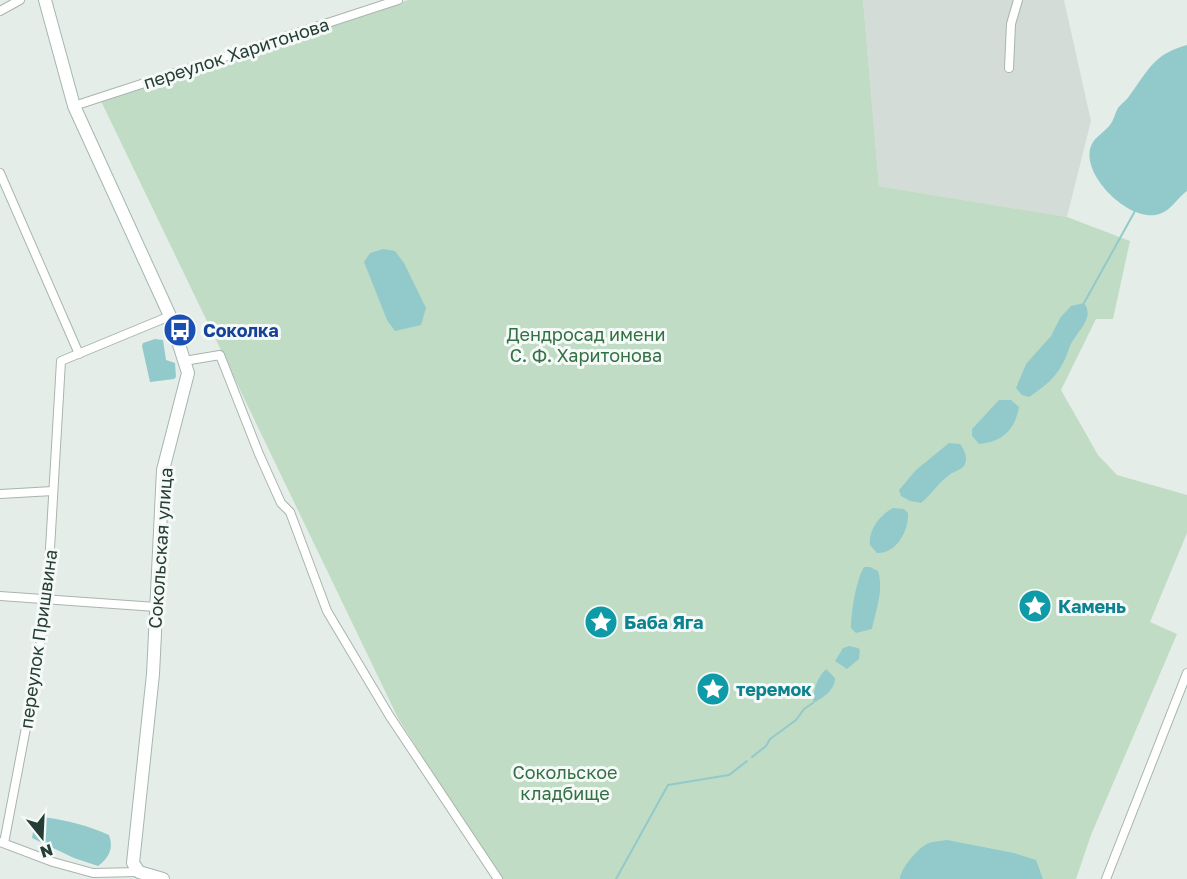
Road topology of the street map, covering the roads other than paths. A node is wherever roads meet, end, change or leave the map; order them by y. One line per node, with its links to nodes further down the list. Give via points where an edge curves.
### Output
1 (20, 0): 5 (street)
2 (45, 0): 7 (street, Сокольская улица)
3 (398, 0): 7 (street, переулок Харитонова)
4 (1018, 0): 6 (street, via 1011,24)
5 (0, 11)
6 (1009, 68)
7 (74, 106): 9 (street, Сокольская улица)
8 (0, 172): 10 (street)
9 (170, 316): 10 (street); 11 (street, Сокольская улица)
10 (79, 354): 12 (street, переулок Пришвина, via 61,361)
11 (184, 361): 16 (street, Сокольская улица, via 188,373 163,470); 21 (street, via 220,355 272,483 290,512 327,611 389,715)
12 (53, 491): 13 (street); 15 (street, переулок Пришвина)
13 (0, 494)
14 (0, 596): 15 (street)
15 (47, 600): 16 (street); 18 (street, переулок Пришвина, via 31,703)
16 (156, 607): 19 (street, Сокольская улица, via 153,674 133,863)
17 (1187, 673): 22 (street)
18 (2, 842): 19 (street, via 93,873)
19 (139, 872): 20 (street)
20 (163, 879)
21 (498, 879)
22 (1106, 879)

